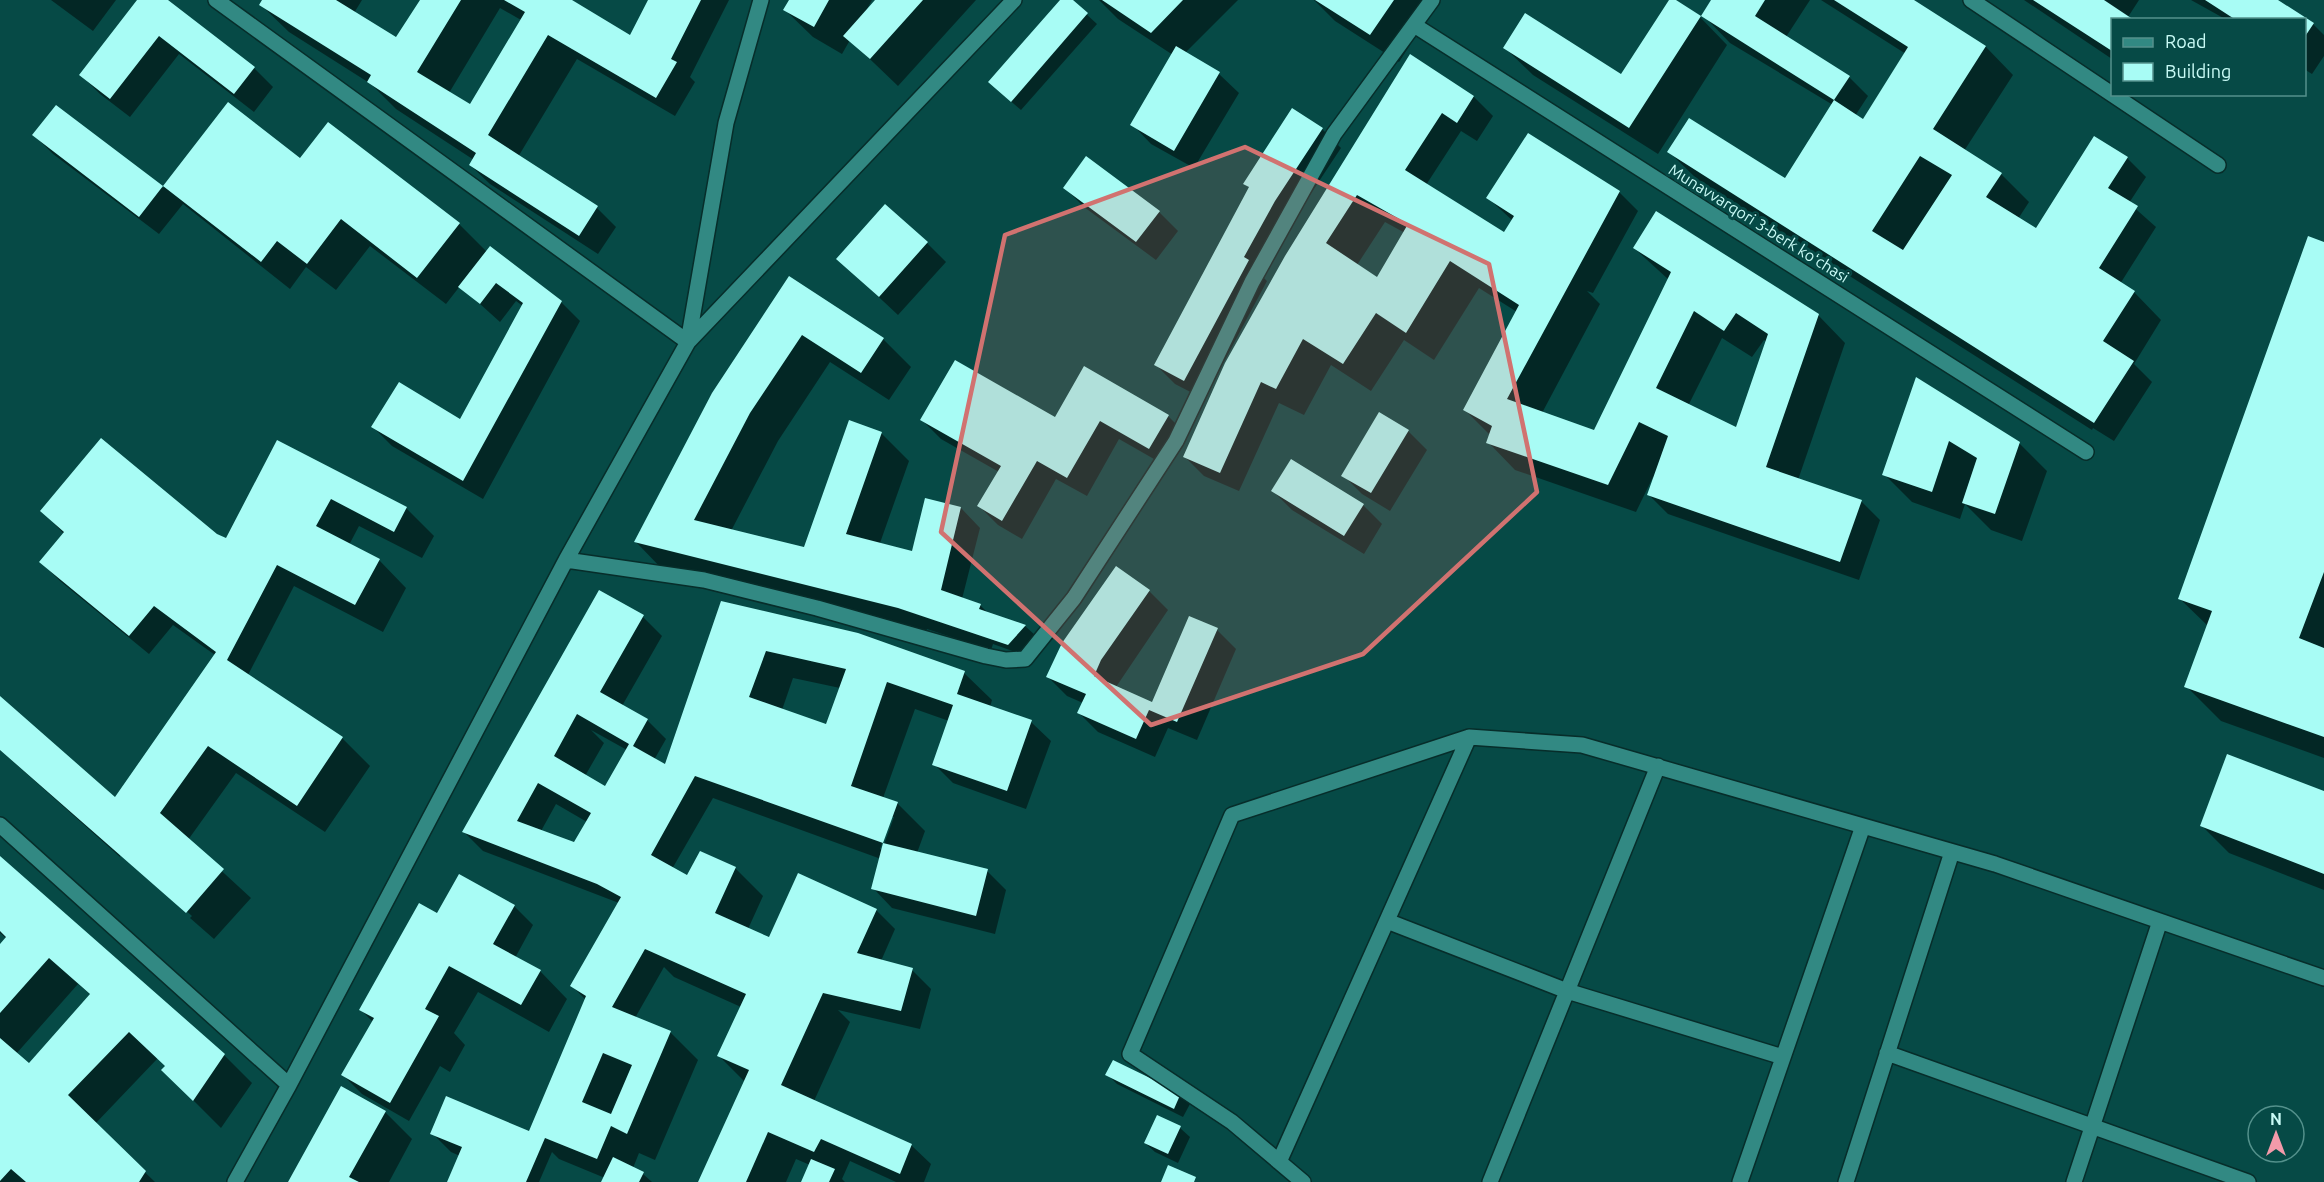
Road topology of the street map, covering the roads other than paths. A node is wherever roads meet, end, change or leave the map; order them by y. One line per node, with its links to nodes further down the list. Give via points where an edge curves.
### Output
1 (216, 0): 10 (street)
2 (760, 0): 10 (street, via 726,123)
3 (1014, 0): 10 (street)
4 (1432, 0): 6 (street)
5 (1971, 0): 7 (street)
6 (1414, 25): 11 (street, Munavvarqori 3-berk koʻchasi); 12 (street, via 1334,134 1252,282 1176,441 1074,598 1025,659 986,656 704,580)
7 (2111, 94)
8 (2115, 96): 9 (street)
9 (2218, 165)
10 (688, 342): 12 (street)
11 (2086, 452)
12 (566, 560): 24 (street)
13 (1469, 737): 14 (street, via 1582,745); 18 (street); 26 (street, via 1232,815 1130,1054 1232,1122)
14 (1658, 766): 16 (street); 21 (street)
15 (0, 825): 24 (street)
16 (1863, 826): 17 (street); 23 (street)
17 (1952, 852): 19 (street); 22 (street)
18 (1387, 921): 21 (street); 26 (street)
19 (2160, 921): 20 (street); 25 (street)
20 (2324, 978)
21 (1567, 991): 23 (street); 29 (street)
22 (1887, 1053): 25 (street); 31 (street)
23 (1783, 1057): 30 (street)
24 (289, 1085): 27 (street)
25 (2093, 1126): 32 (street); 33 (street)
26 (1279, 1161): 28 (street)
27 (236, 1182)
28 (1303, 1182)
29 (1490, 1182)
30 (1740, 1182)
31 (1846, 1182)
32 (2074, 1182)
33 (2248, 1182)

